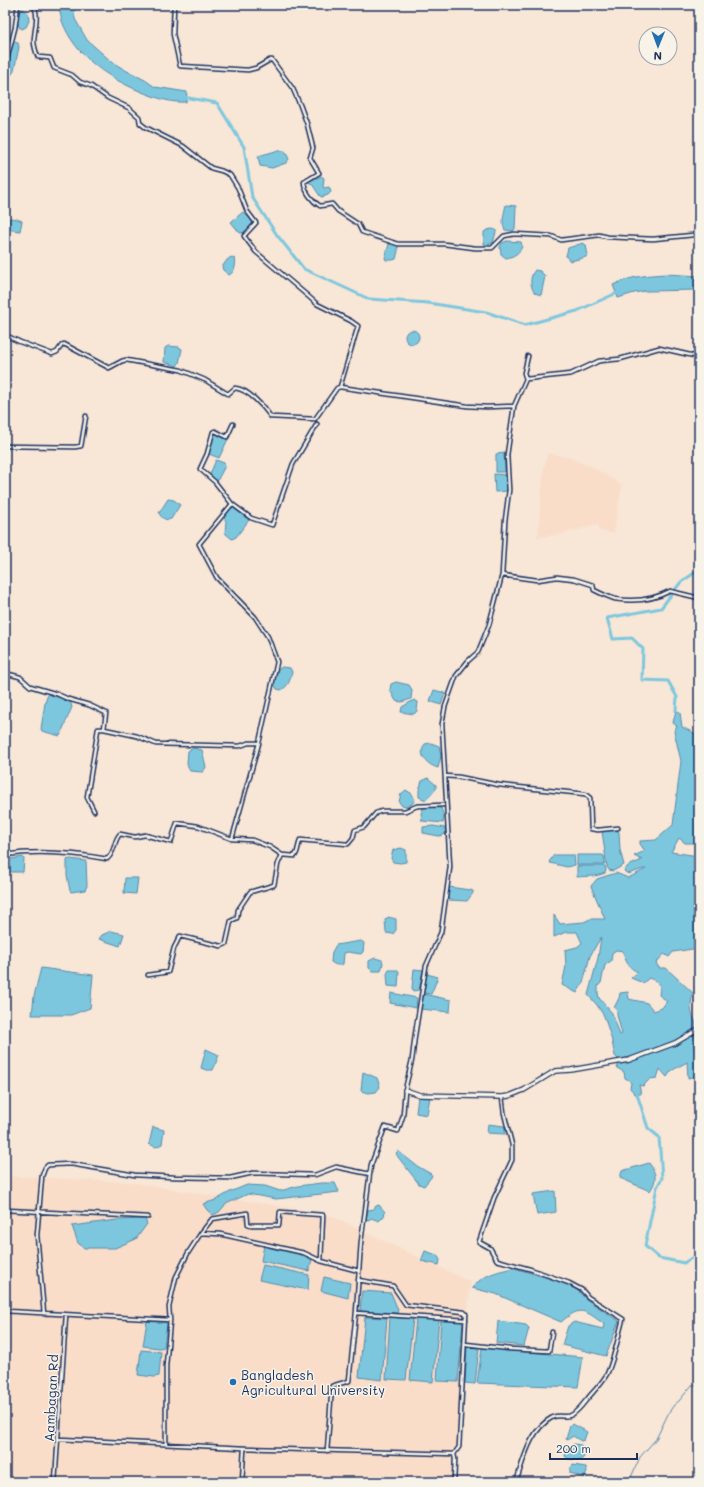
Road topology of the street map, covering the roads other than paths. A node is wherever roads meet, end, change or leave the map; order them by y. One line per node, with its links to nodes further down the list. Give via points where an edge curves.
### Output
1 (18, 5): 4 (street)
2 (33, 5): 10 (street, via 36,18 34,41 38,57 50,58 54,68 72,75 80,82 129,108 139,117 145,128 183,146 211,168 230,175 247,211 256,223 244,236 250,246 317,304 358,326)
3 (174, 5): 5 (street, via 173,34 180,66 248,70 272,60 293,89 307,124 313,148 310,158 318,173 304,182 309,196 320,206 332,204 358,224 362,232 398,244 492,248 504,236 514,234 551,236 561,240 599,235 653,238 694,235)
4 (5, 67)
5 (699, 232)
6 (5, 336): 10 (street, via 52,354 64,344 109,368 126,360 181,370 205,380 228,394 235,388 240,389 260,402 271,417 315,419)
7 (528, 356): 9 (street, via 524,373)
8 (699, 357): 9 (street, via 659,348 620,359 599,361 571,374)
9 (526, 379): 11 (street)
10 (340, 387): 11 (street, via 472,407)
11 (514, 406): 17 (street, via 507,454 509,490)
12 (86, 416): 15 (street, via 81,446)
13 (233, 424): 16 (street, via 227,437 213,432 200,469 215,482)
14 (317, 424): 16 (street, via 294,464 272,525 251,518)
15 (5, 446)
16 (232, 504): 21 (street, via 199,544 217,578 255,617 268,637 277,662)
17 (502, 575): 18 (street, via 537,580 557,577 574,579 593,585 594,590 614,598 645,600 658,597 670,590); 22 (street, via 489,625 478,652 456,676 446,707 442,724)
18 (699, 598)
19 (5, 673): 20 (street, via 20,677 30,686 106,713)
20 (104, 729): 21 (street, via 136,736 156,744 240,746); 24 (street, via 98,729 88,786 87,797)
21 (258, 743): 26 (street)
22 (445, 776): 25 (street, via 499,785 585,794 590,798 591,829); 31 (street, via 450,868 441,932 426,966)
23 (443, 805): 28 (street, via 382,811 364,827 355,830 348,844 300,840 296,855)
24 (94, 811)
25 (618, 828)
26 (232, 840): 27 (street, via 198,826 177,823 172,842 146,835 135,837 120,834 111,856 107,858 37,852); 28 (street, via 252,840)
27 (5, 855)
28 (282, 855): 29 (street, via 274,885 250,892 238,910 237,918 231,921 226,944 221,946 180,936 168,972)
29 (148, 975)
30 (699, 1029): 32 (street, via 675,1044 629,1060 571,1070 555,1070 524,1090)
31 (405, 1090): 32 (street, via 420,1095); 33 (street, via 401,1125 398,1131 385,1127)
32 (502, 1097): 57 (street, via 512,1145 512,1160 494,1198 479,1242 490,1248 497,1260 569,1283 623,1318 606,1375 573,1415 554,1416 537,1430)
33 (370, 1174): 35 (street, via 336,1167 315,1175 253,1173 230,1178 194,1178 135,1175 71,1164 48,1165 42,1176); 39 (street)
34 (5, 1210): 35 (street)
35 (40, 1212): 36 (street); 43 (street, via 37,1235)
36 (148, 1217)
37 (201, 1234): 38 (street, via 220,1234 274,1246 304,1253); 38 (street, via 212,1219 247,1213 248,1224 251,1225 279,1225 280,1212 323,1215); 45 (street, via 188,1252 176,1277 169,1307)
38 (321, 1261): 39 (street)
39 (359, 1271): 40 (street)
40 (358, 1280): 42 (street); 46 (street, via 393,1286 406,1305 464,1312)
41 (5, 1311): 43 (street)
42 (356, 1313): 46 (street); 52 (street, via 349,1381 332,1386)
43 (44, 1314): 44 (street)
44 (66, 1315): 45 (street); 49 (street, Aambagan Rd)
45 (170, 1320): 50 (street, via 166,1366)
46 (466, 1320): 48 (street)
47 (552, 1332): 48 (street, via 549,1351)
48 (465, 1344): 53 (street, via 459,1447)
49 (59, 1439): 50 (street); 54 (street, Aambagan Rd)
50 (166, 1444): 51 (street)
51 (244, 1448): 52 (street); 55 (street)
52 (327, 1451): 53 (street)
53 (454, 1454): 56 (street)
54 (55, 1482)
55 (242, 1482)
56 (454, 1482)
57 (516, 1482)

